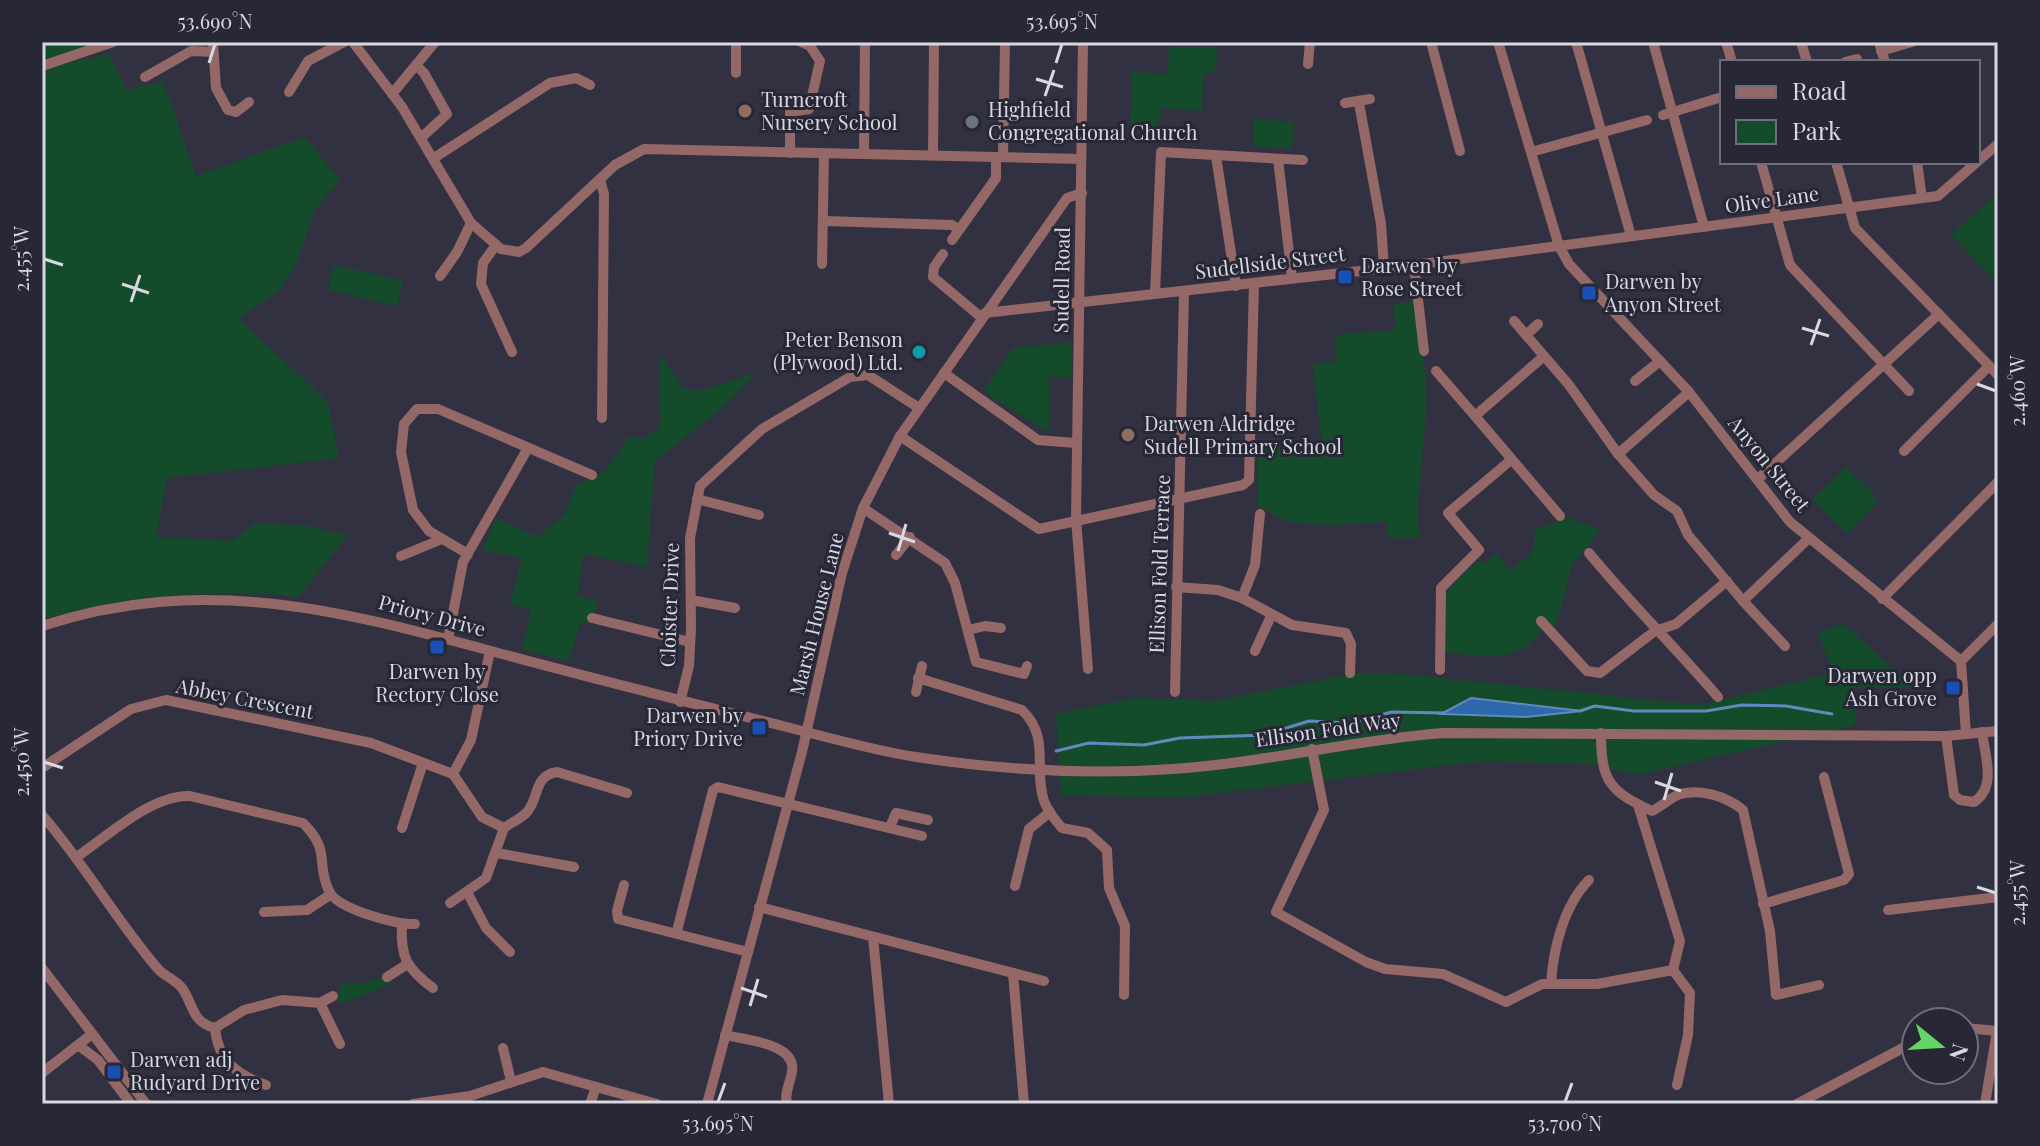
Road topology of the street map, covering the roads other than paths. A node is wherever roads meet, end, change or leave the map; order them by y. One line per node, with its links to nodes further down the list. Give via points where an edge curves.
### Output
1 (113, 42): 21 (street)
2 (344, 42): 25 (street, via 308,61)
3 (353, 42): 26 (street)
4 (435, 42): 20 (street)
5 (736, 42): 22 (street)
6 (801, 42): 40 (street, via 820,61 809,109 790,112)
7 (865, 42): 38 (street)
8 (934, 42): 42 (street)
9 (1005, 42): 44 (street)
10 (1083, 42): 46 (street, Sudell Road)
11 (1310, 42): 19 (street)
12 (1431, 42): 37 (street)
13 (1498, 42): 39 (street, Anyon Street)
14 (1576, 42): 34 (street)
15 (1653, 42): 32 (street)
16 (1912, 42): 18 (street)
17 (213, 47): 23 (street, via 191,51); 29 (street, via 216,88 228,110 236,112)
18 (1882, 52)
19 (1308, 64)
20 (416, 65): 26 (street); 35 (street, via 447,114)
21 (42, 66)
22 (736, 73)
23 (145, 77)
24 (590, 85): 45 (street, via 576,78 550,83)
25 (289, 92)
26 (392, 94): 35 (street)
27 (1720, 98): 32 (street)
28 (1370, 99): 31 (street)
29 (249, 102)
30 (1345, 103): 31 (street)
31 (1359, 103): 70 (street)
32 (1668, 114): 61 (street)
33 (1647, 120): 34 (street)
34 (1602, 134): 39 (street); 63 (street)
35 (421, 138): 45 (street)
36 (1998, 144): 49 (street, Olive Lane)
37 (1460, 151)
38 (864, 152): 41 (street); 42 (street)
39 (1531, 152): 66 (street, Anyon Street)
40 (790, 153): 41 (street); 54 (street, via 644,149)
41 (824, 154): 59 (street)
42 (933, 155): 44 (street)
43 (1216, 156): 47 (street); 74 (street); 76 (street, via 1161,152)
44 (1000, 157): 46 (street); 62 (street, via 996,178)
45 (434, 158): 60 (street)
46 (1081, 159): 55 (street, Sudell Road)
47 (1278, 159): 48 (street); 72 (street)
48 (1303, 160)
49 (1980, 160)
50 (1762, 164): 58 (street)
51 (1837, 164): 57 (street)
52 (1917, 164): 56 (street)
53 (1976, 164): 56 (street, Olive Lane, via 1938,196)
54 (600, 180): 65 (street, via 526,248 511,252); 97 (street)
55 (1082, 193): 77 (street, Sudell Road); 79 (street, Marsh House Lane, via 1067,198)
56 (1922, 198): 57 (street, Olive Lane)
57 (1849, 208): 58 (street, Olive Lane); 78 (street, via 1855,228)
58 (1777, 217): 61 (street, Olive Lane); 87 (street, via 1790,265)
59 (824, 221): 62 (street, via 952,225); 68 (street)
60 (471, 223): 65 (street); 71 (street)
61 (1704, 227): 63 (street, Olive Lane)
62 (959, 230): 64 (street)
63 (1631, 236): 66 (street, Olive Lane)
64 (952, 240)
65 (496, 245): 84 (street, via 483,263 481,284)
66 (1559, 246): 69 (street, Sudellside Street); 86 (street, Anyon Street, via 1569,264)
67 (943, 254): 79 (street, via 933,277)
68 (822, 264)
69 (1414, 265): 70 (street, Sudellside Street); 83 (street)
70 (1384, 268): 72 (street, Sudellside Street)
71 (440, 276)
72 (1292, 278): 73 (street, Sudellside Street)
73 (1254, 283): 74 (street, Sudellside Street); 107 (street, via 1249,480)
74 (1236, 286): 75 (street, Sudellside Street)
75 (1184, 292): 76 (street, Sudellside Street); 107 (street, Ellison Fold Terrace)
76 (1155, 294): 77 (street, Sudellside Street)
77 (1080, 303): 79 (street, Sudellside Street); 99 (street, Sudell Road)
78 (1939, 314): 87 (street); 88 (street)
79 (984, 316): 90 (street, Marsh House Lane)
80 (1514, 321): 82 (street)
81 (1538, 324): 82 (street)
82 (1526, 335): 85 (street)
83 (1424, 351)
84 (512, 352)
85 (1543, 357): 96 (street); 102 (street)
86 (1660, 361): 92 (street); 94 (street, Anyon Street)
87 (1882, 365): 93 (street); 105 (street)
88 (1989, 366): 91 (street); 101 (street)
89 (1436, 371): 96 (street)
90 (944, 373): 95 (street, Marsh House Lane); 99 (street, via 1038,440)
91 (1998, 375)
92 (1635, 381)
93 (1909, 391)
94 (1689, 392): 102 (street); 105 (street, Anyon Street)
95 (919, 408): 98 (street, Marsh House Lane); 108 (street, Cloister Drive, via 868,375 850,377 762,429 700,486)
96 (1475, 416): 103 (street)
97 (602, 418)
98 (900, 436): 109 (street, Marsh House Lane); 113 (street, via 1039,529)
99 (1075, 443): 113 (street, Sudell Road)
100 (528, 448): 104 (street); 116 (street, via 438,409 417,409 404,424 401,452 413,510); 118 (street)
101 (1904, 451)
102 (1618, 454): 121 (street, via 1654,495 1677,511 1688,535)
103 (1511, 460): 112 (street, via 1557,512); 141 (street, via 1448,513 1479,550 1441,588 1440,665)
104 (592, 475)
105 (1758, 479): 115 (street, Anyon Street)
106 (1998, 482): 124 (street)
107 (1179, 498): 113 (street); 122 (street, Ellison Fold Terrace)
108 (697, 499): 111 (street); 125 (street, Cloister Drive, via 690,538)
109 (863, 508): 114 (street); 154 (street, Marsh House Lane, via 842,573)
110 (1260, 514): 123 (street, via 1255,565)
111 (759, 515)
112 (1542, 518)
113 (1076, 519): 145 (street, Sudell Road)
114 (910, 537): 119 (street); 134 (street, via 952,573)
115 (1809, 538): 124 (street, Anyon Street); 126 (street)
116 (442, 539): 118 (street); 120 (street)
117 (1589, 553): 135 (street)
118 (468, 554): 136 (street)
119 (896, 555)
120 (401, 556)
121 (1727, 581): 126 (street); 135 (street, via 1676,624)
122 (1176, 587): 123 (street); 149 (street, Ellison Fold Terrace)
123 (1242, 598): 128 (street)
124 (1882, 599): 142 (street, Anyon Street)
125 (691, 600): 127 (street); 137 (street, Cloister Drive)
126 (1743, 601): 138 (street)
127 (735, 608)
128 (1271, 616): 140 (street); 146 (street, via 1292,625 1346,633)
129 (592, 618): 137 (street)
130 (1541, 621): 135 (street, via 1587,671 1596,673 1606,671)
131 (1998, 624): 142 (street)
132 (42, 626): 136 (street, Priory Drive, via 111,608 172,600 274,602 363,616)
133 (1001, 628): 134 (street)
134 (968, 630): 144 (street, via 976,662 1024,674)
135 (1655, 631): 150 (street)
136 (448, 639): 139 (street, Priory Drive)
137 (690, 642): 151 (street, Cloister Drive)
138 (1785, 646)
139 (490, 651): 151 (street, Priory Drive); 162 (street, via 471,740)
140 (1255, 651)
141 (1453, 660)
142 (1961, 661): 156 (street)
143 (922, 666): 147 (street)
144 (1027, 666)
145 (1088, 669)
146 (1350, 673)
147 (918, 678): 148 (street); 161 (street, via 1022,710 1035,722)
148 (916, 692)
149 (1175, 692)
150 (1718, 697)
151 (680, 702): 154 (street, Priory Drive)
152 (1998, 731): 153 (street, Ellison Fold Way)
153 (1982, 732): 156 (street, Ellison Fold Way); 157 (street, via 1987,791 1974,802 1954,795)
154 (806, 733): 161 (street, Ellison Fold Way, via 913,757); 165 (street, Marsh House Lane)
155 (1601, 733): 157 (street, Ellison Fold Way); 158 (street, Ellison Fold Way, via 1443,733); 166 (street, via 1607,782)
156 (1966, 734): 157 (street, Ellison Fold Way)
157 (1946, 736)
158 (1312, 749): 161 (street, Ellison Fold Way, via 1175,769); 200 (street, via 1324,810 1276,912 1375,966 1443,974 1506,1002)
159 (423, 763): 160 (street, Abbey Crescent, via 371,743 166,700 131,709); 162 (street, Abbey Crescent); 171 (street)
160 (42, 768)
161 (1041, 770): 167 (street, via 1043,799)
162 (453, 774): 172 (street, via 482,817)
163 (1824, 777): 184 (street, via 1849,874 1844,880)
164 (627, 793): 172 (street, via 557,772 548,774 540,779 528,812)
165 (786, 803): 170 (street); 185 (street, Marsh House Lane); 190 (street, via 713,790)
166 (1638, 805): 184 (street, via 1652,811 1679,794 1729,799 1743,810); 196 (street, via 1680,941)
167 (1050, 812): 179 (street, via 1029,829); 203 (street, via 1062,828 1088,833 1107,850 1109,888 1125,926)
168 (42, 815): 175 (street)
169 (928, 820): 170 (street, via 896,813)
170 (890, 827): 173 (street)
171 (402, 828)
172 (504, 828): 174 (street)
173 (922, 836)
174 (497, 853): 176 (street); 180 (street, via 486,878)
175 (78, 856): 181 (street, via 157,804 190,796 303,823 323,849); 206 (street, via 159,971 181,986 193,1014)
176 (574, 867)
177 (1589, 880): 200 (street, via 1559,938)
178 (624, 885): 190 (street, via 618,919)
179 (1015, 886)
180 (467, 892): 183 (street); 192 (street, via 486,928)
181 (330, 895): 187 (street, via 307,910); 189 (street)
182 (1998, 897): 186 (street, via 1901,915)
183 (450, 903)
184 (1763, 904): 201 (street, via 1776,995)
185 (759, 907): 191 (street); 193 (street, Marsh House Lane)
186 (1888, 910)
187 (264, 912)
188 (415, 924): 189 (street)
189 (402, 925): 194 (street)
190 (677, 931): 193 (street)
191 (873, 937): 197 (street); 227 (street)
192 (510, 952)
193 (748, 952): 209 (street, Marsh House Lane)
194 (406, 965): 198 (street); 202 (street)
195 (42, 968): 208 (street)
196 (1673, 970): 200 (street, via 1597,984); 217 (street, via 1690,993)
197 (1013, 973): 199 (street); 228 (street)
198 (387, 977)
199 (1044, 981)
200 (1551, 984)
201 (1819, 985)
202 (433, 988)
203 (1124, 995)
204 (333, 996): 205 (street)
205 (320, 1003): 206 (street, via 282,1000 244,1010); 210 (street)
206 (215, 1028): 216 (street, via 220,1053 239,1075)
207 (1998, 1031): 230 (street)
208 (92, 1034): 211 (street); 221 (street)
209 (725, 1035): 225 (street, Marsh House Lane); 226 (street, via 779,1048 790,1057)
210 (340, 1044)
211 (78, 1045): 214 (street); 220 (street, via 98,1060)
212 (503, 1048): 215 (street)
213 (1900, 1049): 229 (street)
214 (42, 1073)
215 (511, 1081): 218 (street, via 543,1072); 219 (street)
216 (266, 1085)
217 (1677, 1085)
218 (596, 1087): 223 (street); 224 (street)
219 (471, 1100): 222 (street)
220 (131, 1104)
221 (146, 1104)
222 (413, 1104)
223 (590, 1104)
224 (657, 1104)
225 (707, 1104)
226 (787, 1104)
227 (889, 1104)
228 (1024, 1104)
229 (1797, 1104)
230 (1985, 1104)

